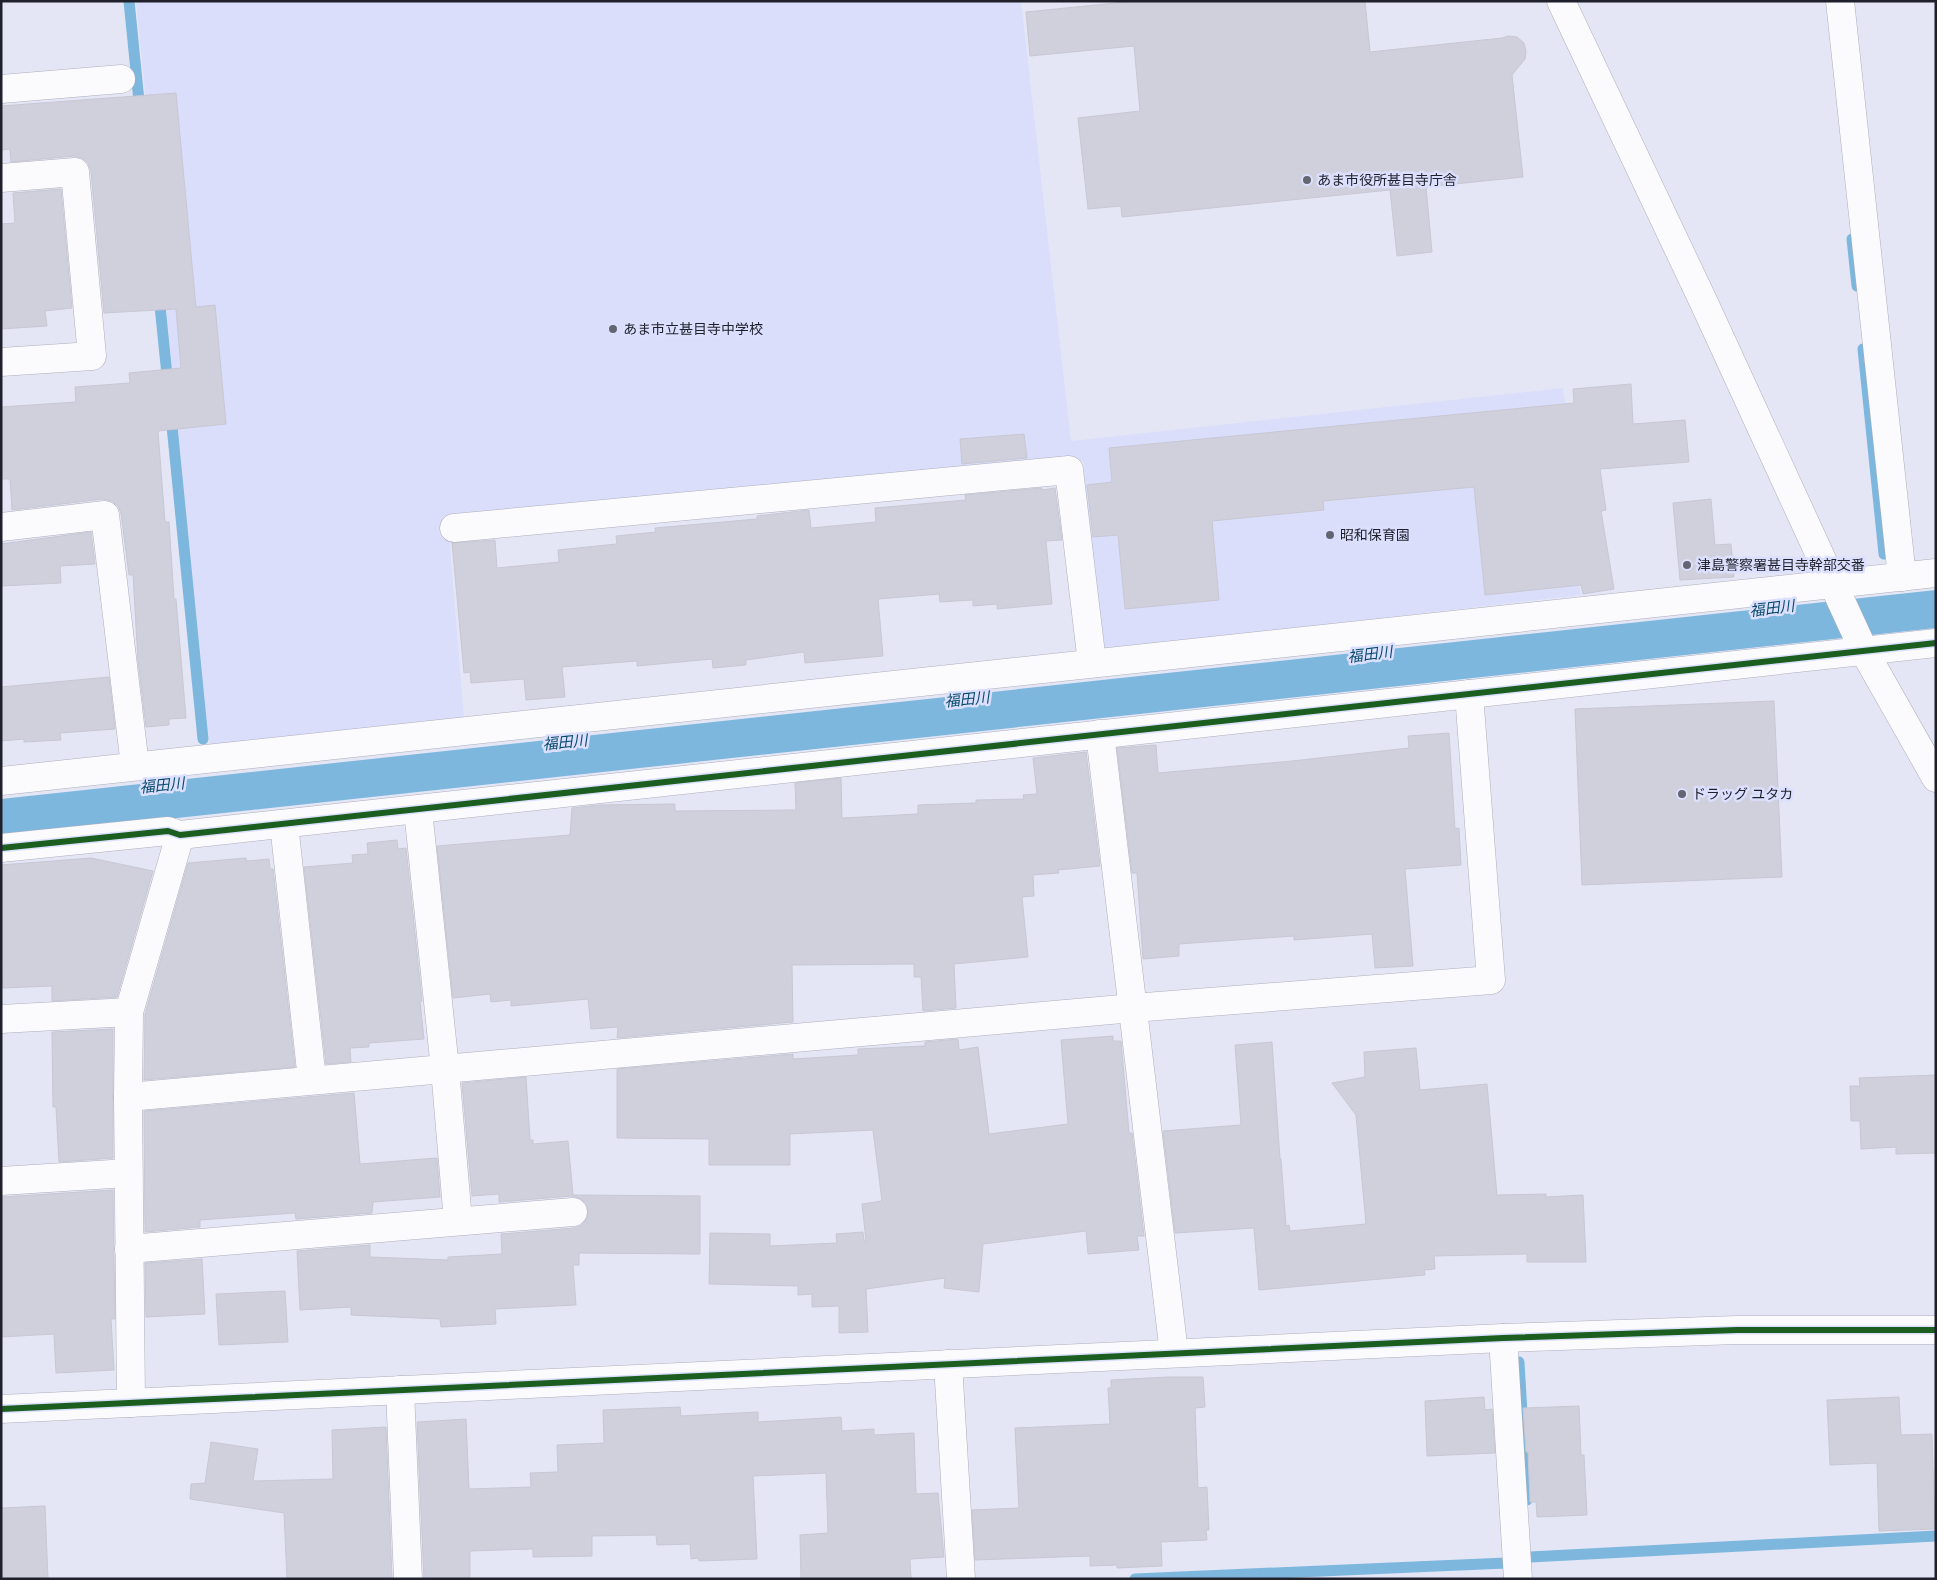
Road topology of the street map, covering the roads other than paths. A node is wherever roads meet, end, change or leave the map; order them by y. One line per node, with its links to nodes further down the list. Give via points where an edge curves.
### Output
1 (1561, 1): 11 (street)
2 (1840, 1): 10 (street)
3 (121, 79): 4 (street)
4 (1, 89)
5 (1, 178): 6 (street, via 76,172 92,356)
6 (1, 362)
7 (1, 527): 17 (street, via 105,515)
8 (454, 528): 14 (street, via 1069,470)
9 (1936, 573): 10 (street)
10 (1902, 577): 11 (street)
11 (1837, 590): 13 (street); 14 (street)
12 (1936, 643): 13 (street)
13 (1864, 651): 15 (street); 18 (street)
14 (1092, 663): 17 (street)
15 (1469, 694): 16 (street); 24 (street, via 1491,980)
16 (1100, 734): 20 (street); 24 (street)
17 (135, 766): 19 (street)
18 (1936, 778)
19 (1, 780)
20 (418, 810): 21 (street); 27 (street)
21 (284, 824): 22 (street); 28 (street)
22 (180, 835): 23 (street, via 168,831); 25 (street)
23 (1, 848)
24 (1133, 1008): 27 (street); 37 (street)
25 (129, 1012): 26 (street); 29 (street)
26 (1, 1019)
27 (445, 1069): 28 (street); 33 (street)
28 (312, 1080): 29 (street)
29 (128, 1097): 30 (street)
30 (128, 1174): 31 (street); 34 (street)
31 (1, 1181)
32 (573, 1212): 33 (street)
33 (458, 1222): 34 (street)
34 (129, 1249): 40 (street)
35 (1936, 1330): 36 (street, via 1737,1330)
36 (1503, 1338): 37 (street); 44 (street)
37 (1174, 1353): 38 (street)
38 (948, 1364): 39 (street); 43 (street)
39 (400, 1390): 40 (street); 42 (street)
40 (131, 1402): 41 (street)
41 (1, 1409)
42 (408, 1579)
43 (961, 1579)
44 (1518, 1579)

